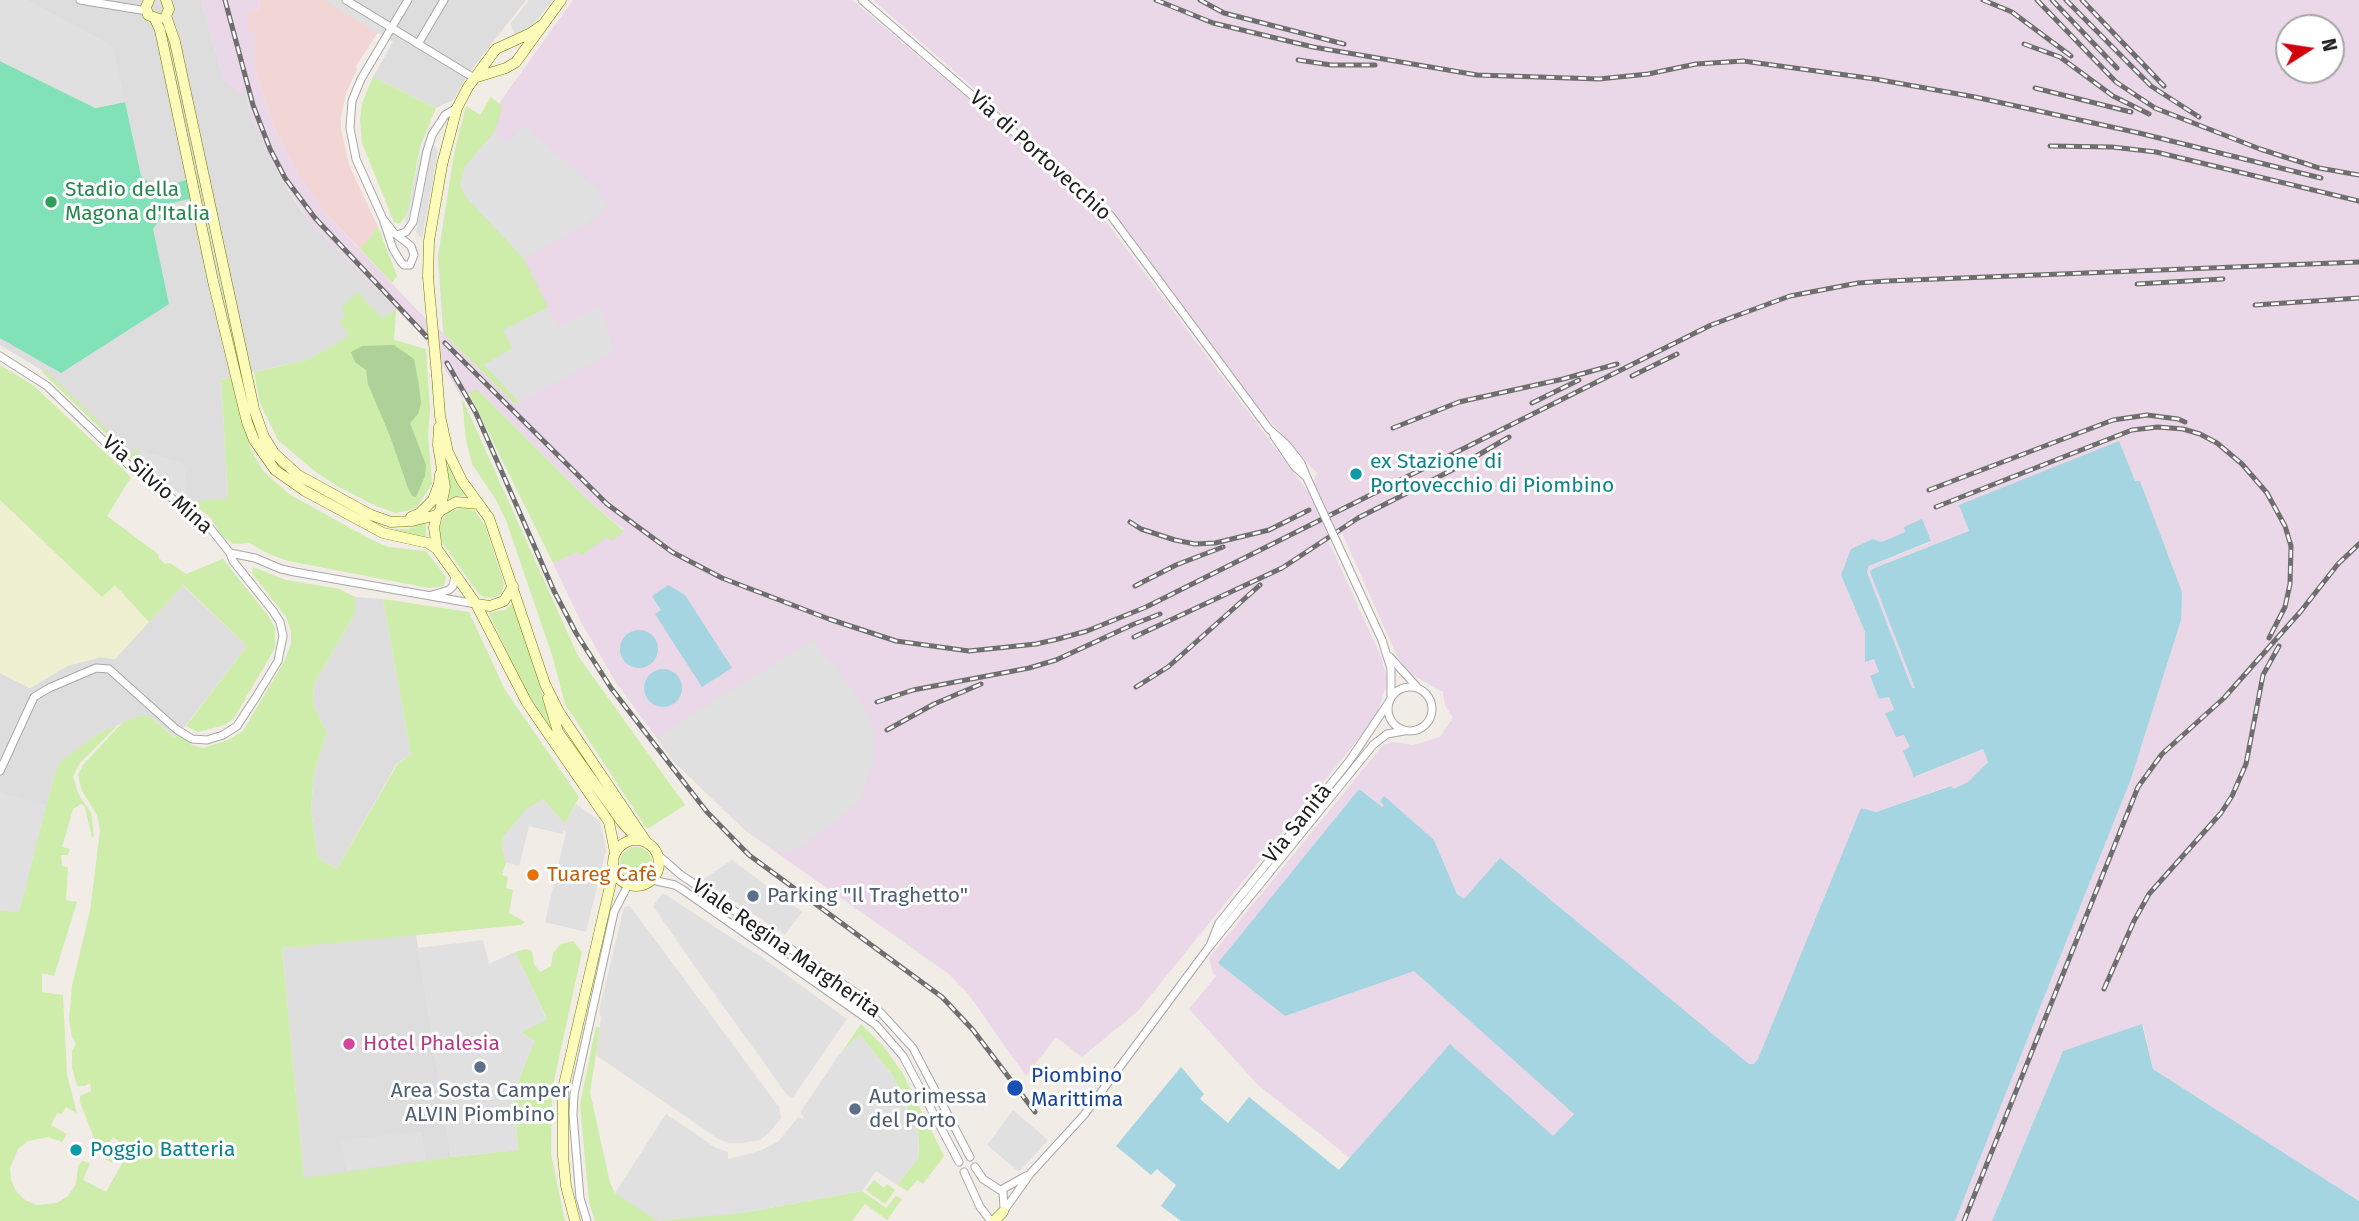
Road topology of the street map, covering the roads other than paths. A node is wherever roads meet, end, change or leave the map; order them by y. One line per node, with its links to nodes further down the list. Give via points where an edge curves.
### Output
1 (80, 0): 9 (street)
2 (149, 0): 9 (main road)
3 (166, 0): 10 (main road)
4 (346, 0): 13 (street)
5 (408, 0): 13 (street)
6 (444, 0): 15 (street)
7 (561, 0): 12 (main road)
8 (862, 0): 35 (street, Via di Portovecchio, bridge, via 1106,211 1307,478)
9 (146, 11): 11 (main road)
10 (166, 16): 11 (main road); 21 (main road)
11 (155, 19): 22 (main road)
12 (542, 25): 14 (main road); 16 (main road)
13 (391, 27): 15 (street); 19 (street, via 361,79 350,113 356,159)
14 (510, 42): 16 (main road); 17 (main road, via 496,48)
15 (418, 44): 17 (street)
16 (520, 57): 17 (main road, via 506,68)
17 (474, 78): 18 (main road)
18 (457, 108): 20 (street, via 444,115 432,135 413,222); 24 (main road, bridge, via 429,241)
19 (383, 219): 20 (street); 20 (street, via 397,256 410,265 413,250)
20 (397, 235)
21 (230, 296): 22 (street); 28 (main road, via 254,409 274,453 333,494)
22 (218, 299): 29 (main road, via 247,422 275,470 365,524)
23 (0, 356): 30 (street, Via Silvio Mina, via 47,386 135,471 207,524)
24 (440, 416): 25 (main road); 26 (main road, via 452,462)
25 (440, 461): 27 (main road, via 445,487); 28 (main road, via 433,500 419,513)
26 (480, 504): 27 (main road, via 456,502); 32 (main road)
27 (438, 513): 28 (main road); 29 (main road)
28 (397, 522)
29 (437, 549): 31 (main road)
30 (230, 553): 33 (street, via 295,572); 39 (street, Via Silvio Mina, via 273,611 284,636 278,661 237,726 214,738 192,739 109,669 96,668 34,697)
31 (455, 575): 33 (street, via 449,590); 34 (main road)
32 (513, 586): 34 (main road, via 504,601); 40 (main road, via 545,684 559,712)
33 (431, 595): 34 (street)
34 (476, 604): 41 (main road, via 527,703 609,822)
35 (1388, 655): 36 (street, Via di Portovecchio); 37 (street, Via di Portovecchio)
36 (1417, 688): 37 (street, via 1406,687); 38 (street, Via Sanità, via 1430,699 1432,716 1421,729)
37 (1390, 700): 38 (street, via 1390,720); 46 (street, Via Sanità, via 1362,743 1219,923)
38 (1404, 731): 46 (street, Via Sanità, via 1387,734 1373,745)
39 (0, 771)
40 (642, 841): 41 (main road, via 625,843); 42 (main road)
41 (615, 852): 43 (main road)
42 (658, 855): 44 (main road); 47 (street, Viale Regina Margherita, via 681,876 882,1014 913,1048)
43 (614, 869): 45 (main road); 56 (main road, via 564,1090 563,1156)
44 (652, 880): 45 (main road); 48 (street, Viale Regina Margherita, via 683,890 876,1025 903,1056)
45 (628, 885): 57 (street, via 614,912 574,1094 580,1198)
46 (1209, 947): 51 (street, Via Sanità, via 1084,1115)
47 (970, 1157)
48 (959, 1162)
49 (975, 1167): 52 (street)
50 (964, 1172): 54 (street)
51 (1030, 1174): 53 (street); 55 (street)
52 (990, 1185): 53 (street); 54 (street)
53 (1001, 1189): 55 (street)
54 (977, 1197): 58 (street)
55 (1003, 1212): 58 (main road)
56 (576, 1221)
57 (587, 1221)
58 (993, 1221)

